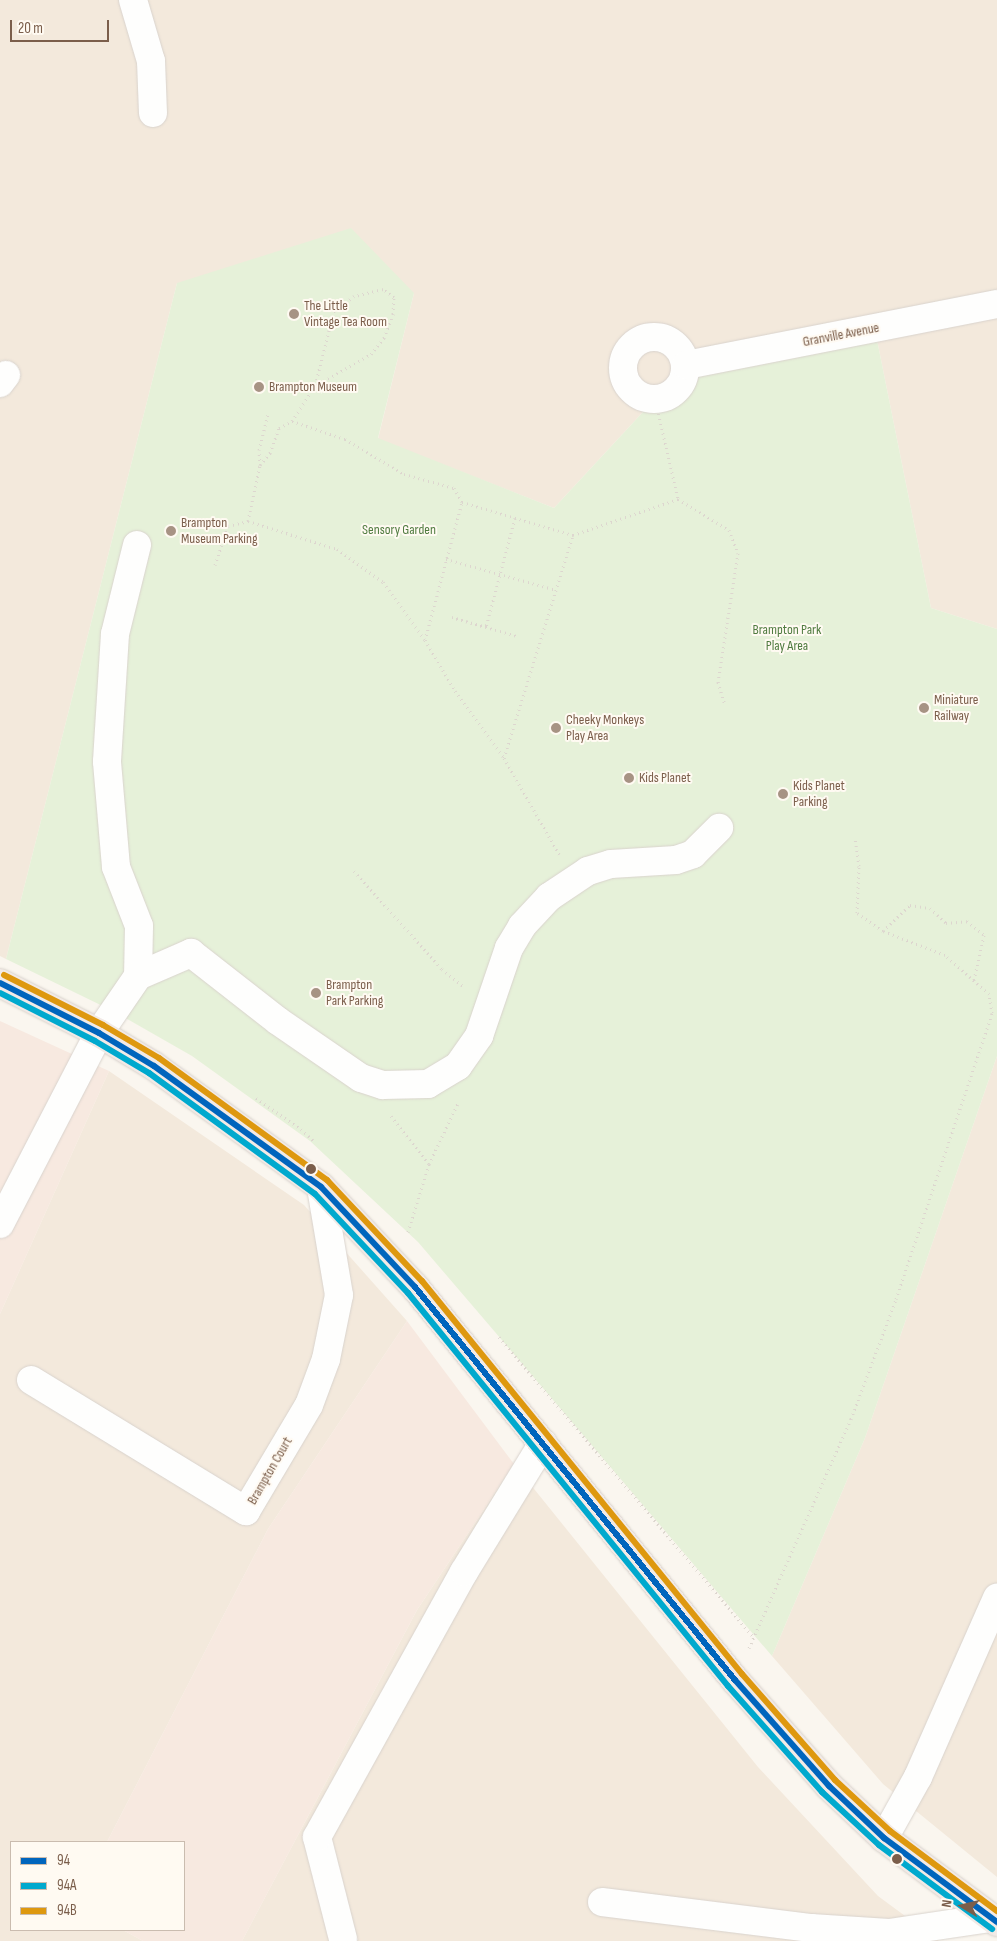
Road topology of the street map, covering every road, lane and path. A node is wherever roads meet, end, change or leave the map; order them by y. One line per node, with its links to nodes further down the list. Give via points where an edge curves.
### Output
1 (133, 0): 2 (street, via 151,61)
2 (153, 113)
3 (997, 304): 4 (street, Granville Avenue)
4 (686, 365): 6 (street, via 685,375 673,392); 6 (street, via 676,344 665,338 644,338 628,349 623,360 624,380 637,394)
5 (315, 386): 5 (path, via 372,354 384,338 393,314 394,297 384,289 354,296 334,311); 8 (path)
6 (655, 399): 10 (path)
7 (268, 414): 9 (path, via 259,450)
8 (292, 422): 9 (path, via 279,428 270,453); 11 (path, via 345,439 404,474 454,488)
9 (260, 465): 13 (path)
10 (678, 499): 14 (path); 22 (path, via 729,530 738,552 718,682)
11 (462, 502): 12 (path); 16 (path)
12 (515, 518): 14 (path); 18 (path)
13 (248, 521): 17 (path, via 228,526); 21 (path, via 337,549 383,582)
14 (573, 535): 19 (path)
15 (137, 545): 29 (street, via 115,634 107,762 116,867 139,926)
16 (446, 559): 18 (path); 21 (path)
17 (215, 565)
18 (499, 574): 19 (path); 20 (path, via 486,627 452,617)
19 (556, 590): 23 (path)
20 (516, 636)
21 (425, 640): 23 (path, via 455,691)
22 (725, 706)
23 (504, 758): 27 (path)
24 (719, 828): 27 (street, via 692,854 676,860 611,864)
25 (855, 838): 28 (path, via 859,866 857,913)
26 (354, 871): 32 (path, via 442,969)
27 (574, 879): 32 (street, via 548,897 522,926 499,971)
28 (883, 931): 30 (path, via 945,955); 30 (path, via 910,905 930,908 946,923 967,921 984,935)
29 (138, 976): 33 (street); 35 (street, via 191,954 278,1021)
30 (974, 980): 44 (path, via 989,994 992,1013 896,1299 851,1418)
31 (0, 983): 33 (highway)
32 (490, 1008): 34 (street, via 479,1036)
33 (99, 1033): 37 (highway, via 154,1066); 38 (street)
34 (458, 1066): 35 (street, via 435,1081 406,1087 383,1085); 36 (path, via 462,1094)
35 (361, 1078): 36 (path)
36 (429, 1164): 39 (path, via 408,1232)
37 (321, 1187): 41 (street, Brampton Court, via 339,1294 326,1359 308,1405 246,1512); 42 (highway, via 415,1287)
38 (0, 1224)
39 (414, 1240)
40 (498, 1336): 44 (path)
41 (31, 1380)
42 (543, 1443): 45 (highway); 49 (street, via 464,1572 317,1837)
43 (997, 1598): 46 (street, via 918,1777)
44 (754, 1638): 45 (path)
45 (735, 1680): 46 (highway, via 829,1786)
46 (884, 1838): 48 (highway)
47 (602, 1902): 48 (street, via 811,1928 889,1933)
48 (993, 1920)
49 (343, 1939)

